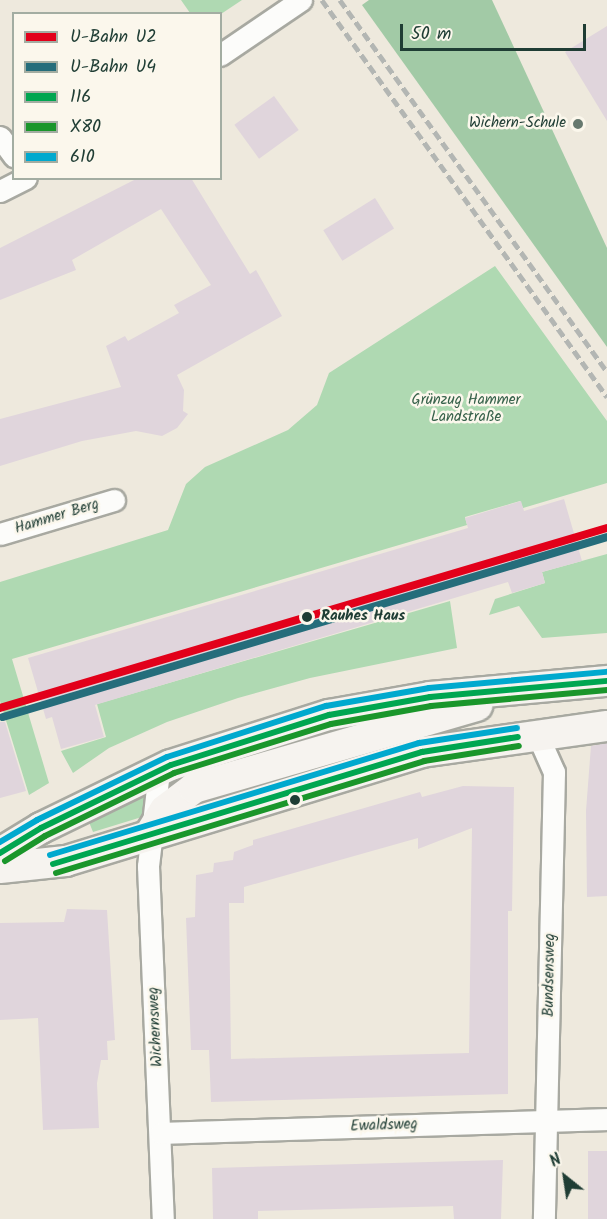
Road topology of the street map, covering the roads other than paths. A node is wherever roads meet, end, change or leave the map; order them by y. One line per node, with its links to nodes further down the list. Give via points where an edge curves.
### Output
1 (301, 0): 2 (street)
2 (222, 54)
3 (0, 137): 4 (street)
4 (12, 153)
5 (22, 180): 6 (street)
6 (0, 190)
7 (114, 500): 8 (street, Hammer Berg)
8 (0, 534)
9 (607, 681): 10 (main road)
10 (551, 686): 13 (main road, via 430,697 329,715); 14 (main road, via 194,788 165,810)
11 (607, 726): 12 (main road)
12 (537, 734): 14 (main road, via 422,752); 18 (street, Bundsensweg, via 554,772)
13 (159, 771): 14 (street, Wichernsweg); 15 (main road, via 41,828)
14 (150, 834): 16 (main road, via 66,861); 19 (street, Wichernsweg, via 147,866)
15 (0, 853)
16 (0, 868)
17 (607, 1119): 18 (street, Ewaldsweg)
18 (547, 1122): 19 (street, Ewaldsweg); 21 (street, Bundsensweg)
19 (161, 1133): 20 (street, Wichernsweg)
20 (163, 1219)
21 (544, 1219)

